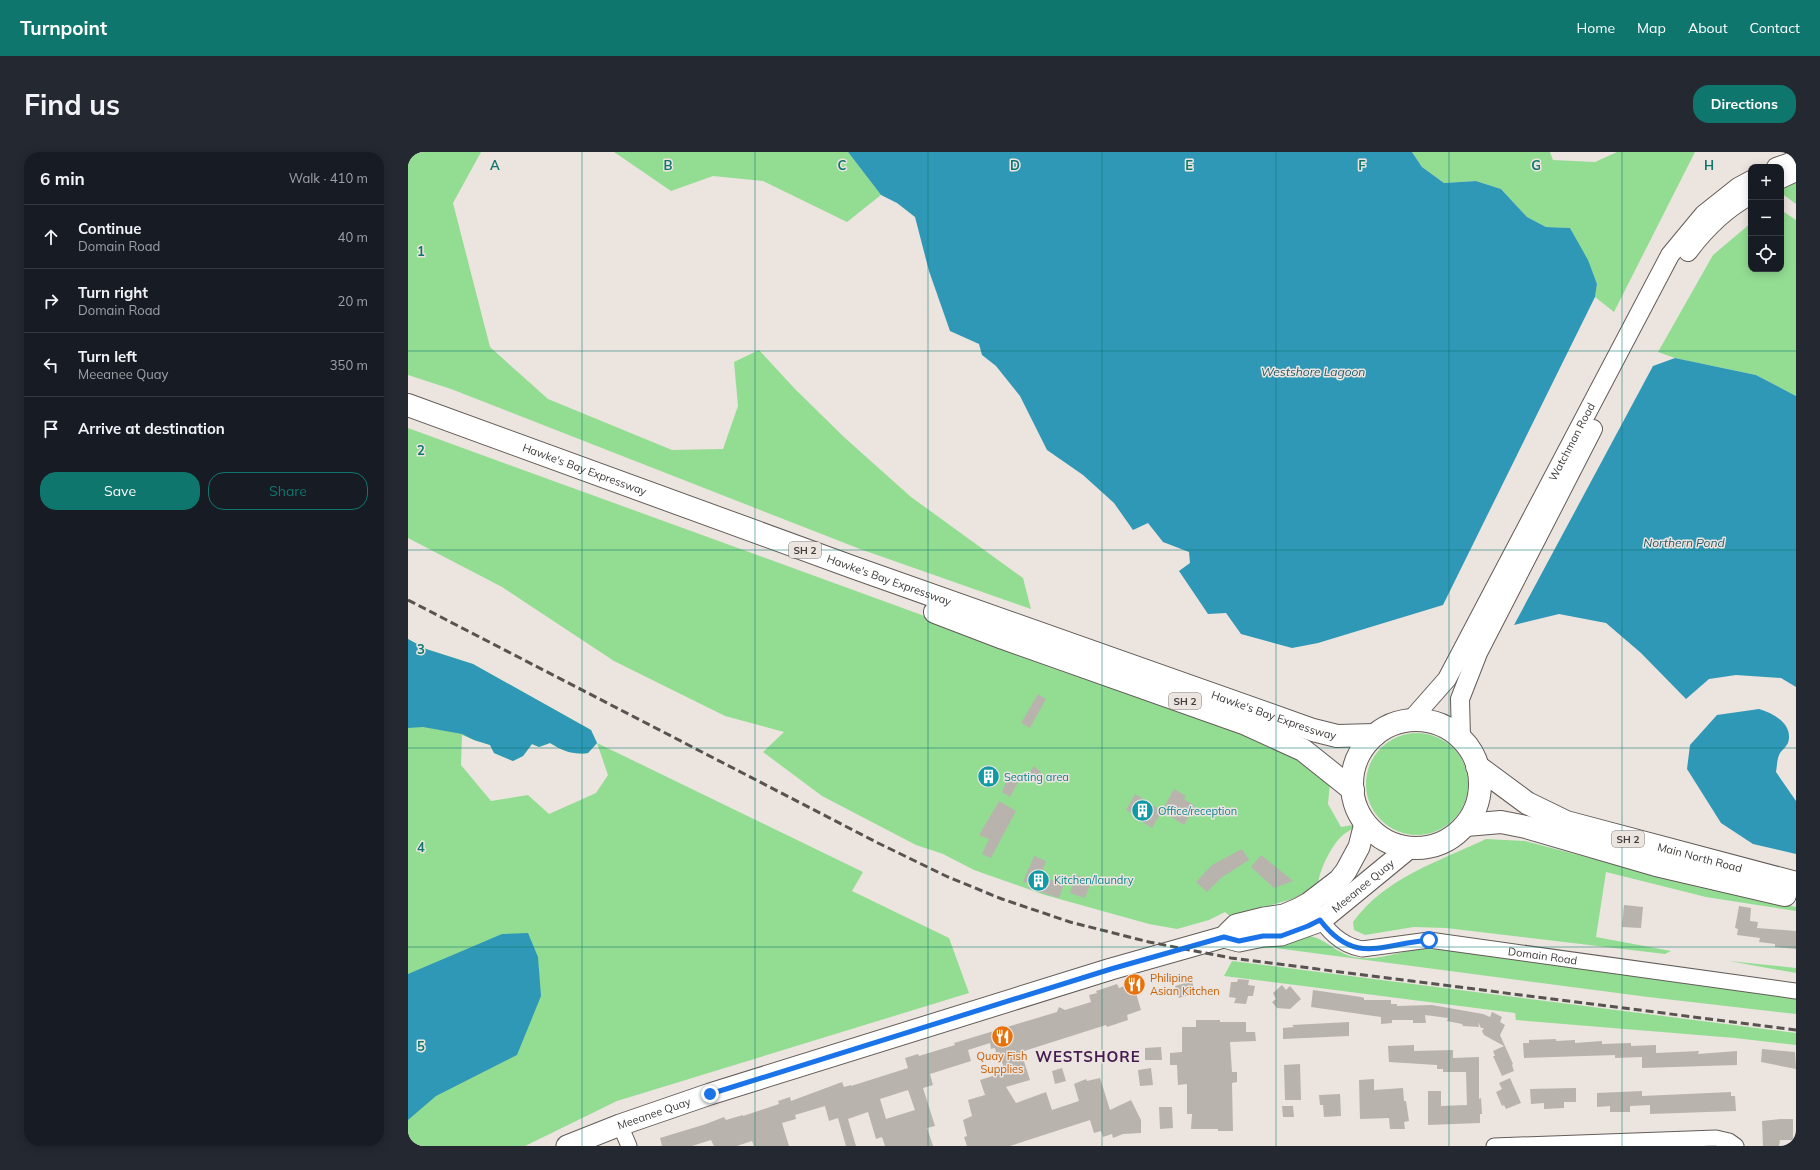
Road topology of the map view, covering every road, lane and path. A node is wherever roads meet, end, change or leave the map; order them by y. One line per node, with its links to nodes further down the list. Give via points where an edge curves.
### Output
1 (1795, 162): 2 (street); 3 (street)
2 (1784, 165)
3 (1784, 175)
4 (1748, 182): 8 (street, Watchman Road, via 1704,214 1670,255 1447,679)
5 (1748, 196): 10 (street, Watchman Road, via 1714,223 1676,268 1478,653 1460,700)
6 (408, 405): 9 (highway, Hawke's Bay Expressway / SH 2, via 855,568 1313,730 1337,736)
7 (408, 417): 12 (highway, Hawke's Bay Expressway / SH 2, via 1003,638 1246,724 1303,750)
8 (1410, 721): 9 (highway, SH 2, via 1392,726); 10 (highway, SH 2, via 1429,721 1446,727)
9 (1375, 735): 12 (highway, SH 2, via 1358,760 1353,775)
10 (1460, 738): 11 (highway, SH 2, via 1471,751)
11 (1478, 766): 14 (highway, SH 2, via 1479,797); 16 (highway, Main North Road / SH 2, via 1527,803 1566,822)
12 (1353, 790): 13 (highway, SH 2, via 1357,807)
13 (1365, 823): 15 (highway, SH 2, via 1377,835 1392,844); 18 (main road, Meeanee Quay, via 1359,848 1346,871)
14 (1466, 825): 15 (highway, SH 2, via 1450,839 1430,847); 17 (highway, Main North Road / SH 2, via 1501,822 1526,827 1656,865)
15 (1409, 848): 19 (main road, Meeanee Quay)
16 (1796, 883)
17 (1796, 898)
18 (1308, 903): 19 (street, Domain Road); 20 (main road, Meeanee Quay, via 1284,915 1236,925)
19 (1320, 920): 20 (main road, Meeanee Quay, via 1281,936 1263,936 1239,941); 21 (street, Domain Road, via 1344,944 1362,949 1429,940)
20 (1224, 937): 22 (main road, Meeanee Quay, via 1017,998 710,1094)
21 (1796, 991)
22 (620, 1125): 24 (main road, Meeanee Quay); 25 (street)
23 (1735, 1145): 26 (street, via 1716,1138)
24 (567, 1146)
25 (629, 1146)
26 (1494, 1146)

